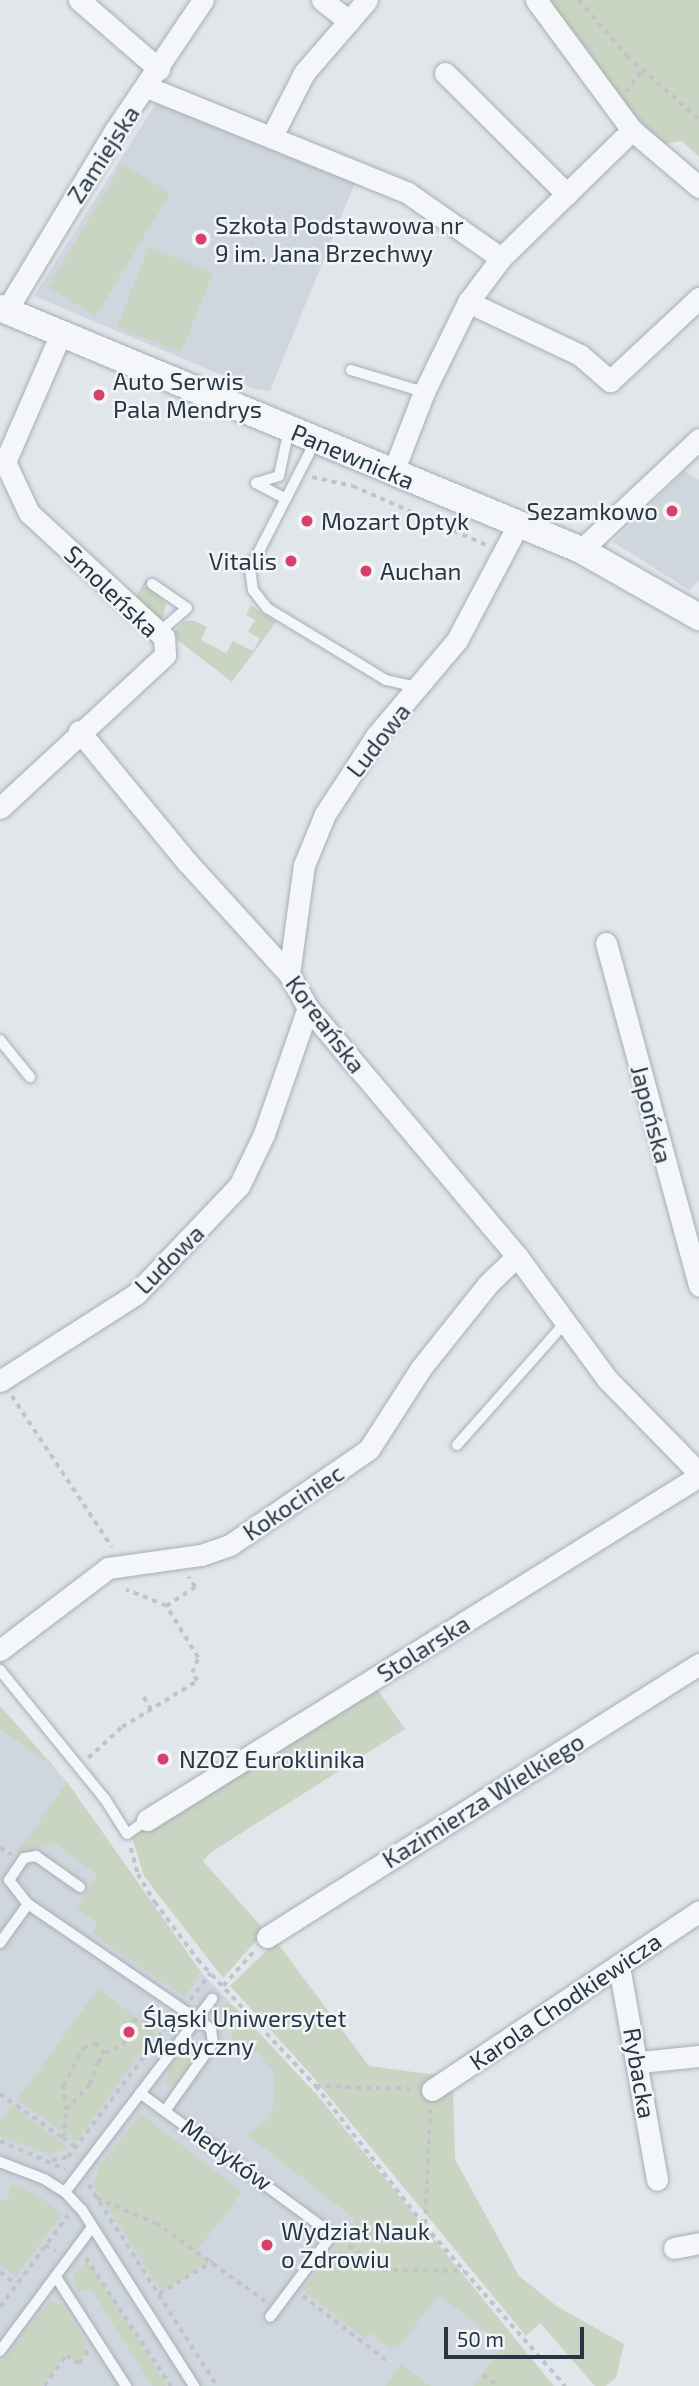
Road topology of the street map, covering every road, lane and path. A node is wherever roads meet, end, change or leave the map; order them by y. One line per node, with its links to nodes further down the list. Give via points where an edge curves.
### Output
1 (79, 0): 9 (street)
2 (203, 0): 9 (street, Zamiejska)
3 (322, 0): 7 (street)
4 (367, 0): 7 (street)
5 (536, 0): 11 (street)
6 (579, 0): 10 (path, via 627,56)
7 (349, 21): 12 (street, via 304,73)
8 (445, 74): 14 (street)
9 (153, 78): 12 (street); 18 (street, Zamiejska)
10 (699, 119)
11 (632, 130): 13 (street); 14 (street)
12 (272, 136): 15 (street, via 408,193)
13 (699, 187)
14 (567, 194): 15 (street)
15 (501, 258): 17 (street)
16 (699, 298): 17 (street, via 610,381 580,355)
17 (468, 302): 21 (street)
18 (3, 309): 19 (street, Panewnicka)
19 (61, 333): 22 (street, Panewnicka); 33 (street, Smoleńska, via 5,462 29,513)
20 (351, 370): 21 (lane)
21 (424, 392): 25 (street)
22 (289, 429): 24 (street, Panewnicka); 26 (lane, via 279,476 256,483)
23 (699, 439): 29 (street)
24 (316, 440): 25 (street, Panewnicka); 26 (lane)
25 (393, 472): 27 (street, Panewnicka)
26 (286, 499): 34 (lane, via 250,569 253,590 267,608 386,680)
27 (518, 526): 29 (street, Panewnicka); 34 (street, Ludowa, via 457,640)
28 (488, 547): 30 (path)
29 (581, 551): 32 (street, Panewnicka)
30 (489, 554)
31 (152, 584): 33 (lane, via 187,608)
32 (699, 617)
33 (159, 632): 35 (street, Smoleńska, via 164,637 165,655)
34 (420, 688): 38 (street, Ludowa, via 376,736 325,814 304,865)
35 (79, 731): 36 (street, Smoleńska); 38 (street, Koreańska, via 188,863)
36 (0, 808)
37 (606, 943): 43 (street, Japońska)
38 (289, 974): 39 (street, Koreańska)
39 (308, 1008): 42 (street, Koreańska); 45 (street, Ludowa, via 264,1134 239,1185 136,1294)
40 (0, 1040): 41 (lane)
41 (30, 1077)
42 (517, 1256): 44 (street, Koreańska); 48 (street, Kokociniec, via 488,1284 421,1368 369,1449 230,1545)
43 (699, 1286)
44 (565, 1323): 46 (lane); 47 (street, Koreańska, via 607,1379)
45 (0, 1380): 49 (path)
46 (457, 1445)
47 (699, 1475): 58 (street, Stolarska)
48 (184, 1558): 49 (street, Kokociniec); 51 (path, via 195,1587)
49 (122, 1567): 52 (street, Kokociniec, via 108,1569)
50 (126, 1590): 51 (path)
51 (166, 1606): 56 (path, via 198,1658 192,1673 197,1681)
52 (0, 1650)
53 (699, 1664): 63 (street, Kazimierza Wielkiego)
54 (0, 1670): 57 (lane)
55 (144, 1697): 56 (path)
56 (151, 1709): 57 (path)
57 (78, 1766): 59 (lane)
58 (147, 1820): 59 (lane)
59 (127, 1834): 66 (path, via 138,1874)
60 (80, 1887): 61 (lane, via 36,1856 24,1858 9,1880)
61 (28, 1904): 64 (lane); 69 (lane)
62 (699, 1911): 65 (street, Karola Chodkiewicza)
63 (267, 1937): 67 (path)
64 (0, 1943)
65 (620, 1966): 74 (street, Rybacka); 76 (street, Karola Chodkiewicza)
66 (210, 1973): 67 (path); 69 (path)
67 (223, 1987): 68 (path); 75 (path)
68 (212, 1998): 70 (lane)
69 (182, 2009): 70 (lane); 71 (path)
70 (196, 2018): 77 (lane); 80 (lane, via 212,2029 213,2043)
71 (165, 2029): 72 (path, via 133,2019 123,2045); 82 (path)
72 (105, 2053): 79 (path, via 89,2085); 79 (path, via 95,2043 83,2048 63,2085)
73 (699, 2056): 74 (street)
74 (640, 2062): 85 (street, Rybacka)
75 (316, 2086): 76 (path); 89 (path)
76 (432, 2090): 89 (path)
77 (140, 2093): 80 (lane, Medyków); 86 (lane)
78 (0, 2094): 81 (path)
79 (66, 2110): 81 (path)
80 (165, 2110): 91 (lane, Medyków)
81 (63, 2138): 82 (path)
82 (75, 2147): 83 (path, via 68,2157)
83 (52, 2160)
84 (0, 2162): 86 (lane)
85 (657, 2180)
86 (65, 2192): 90 (lane)
87 (97, 2198): 96 (path, via 156,2223)
88 (72, 2225): 93 (path, via 68,2215)
89 (425, 2226): 98 (path)
90 (92, 2227): 100 (lane); 114 (lane)
91 (328, 2231): 98 (path, via 383,2270); 106 (lane, via 328,2240)
92 (699, 2243): 95 (street)
93 (46, 2245): 94 (path, via 54,2252); 101 (path)
94 (60, 2247)
95 (674, 2248)
96 (212, 2261): 102 (path); 104 (path, via 263,2302)
97 (78, 2264): 113 (path, via 88,2257 94,2263)
98 (465, 2271): 116 (path)
99 (0, 2272): 101 (path)
100 (56, 2277): 108 (lane); 112 (lane)
101 (16, 2284): 105 (path)
102 (159, 2294)
103 (301, 2294): 109 (path)
104 (276, 2299)
105 (0, 2307)
106 (271, 2317)
107 (87, 2344): 111 (path, via 83,2361 76,2363 66,2356)
108 (0, 2351)
109 (387, 2361)
110 (483, 2375): 115 (path)
111 (44, 2386)
112 (126, 2386)
113 (171, 2386)
114 (194, 2386)
115 (498, 2386)
116 (565, 2386)

